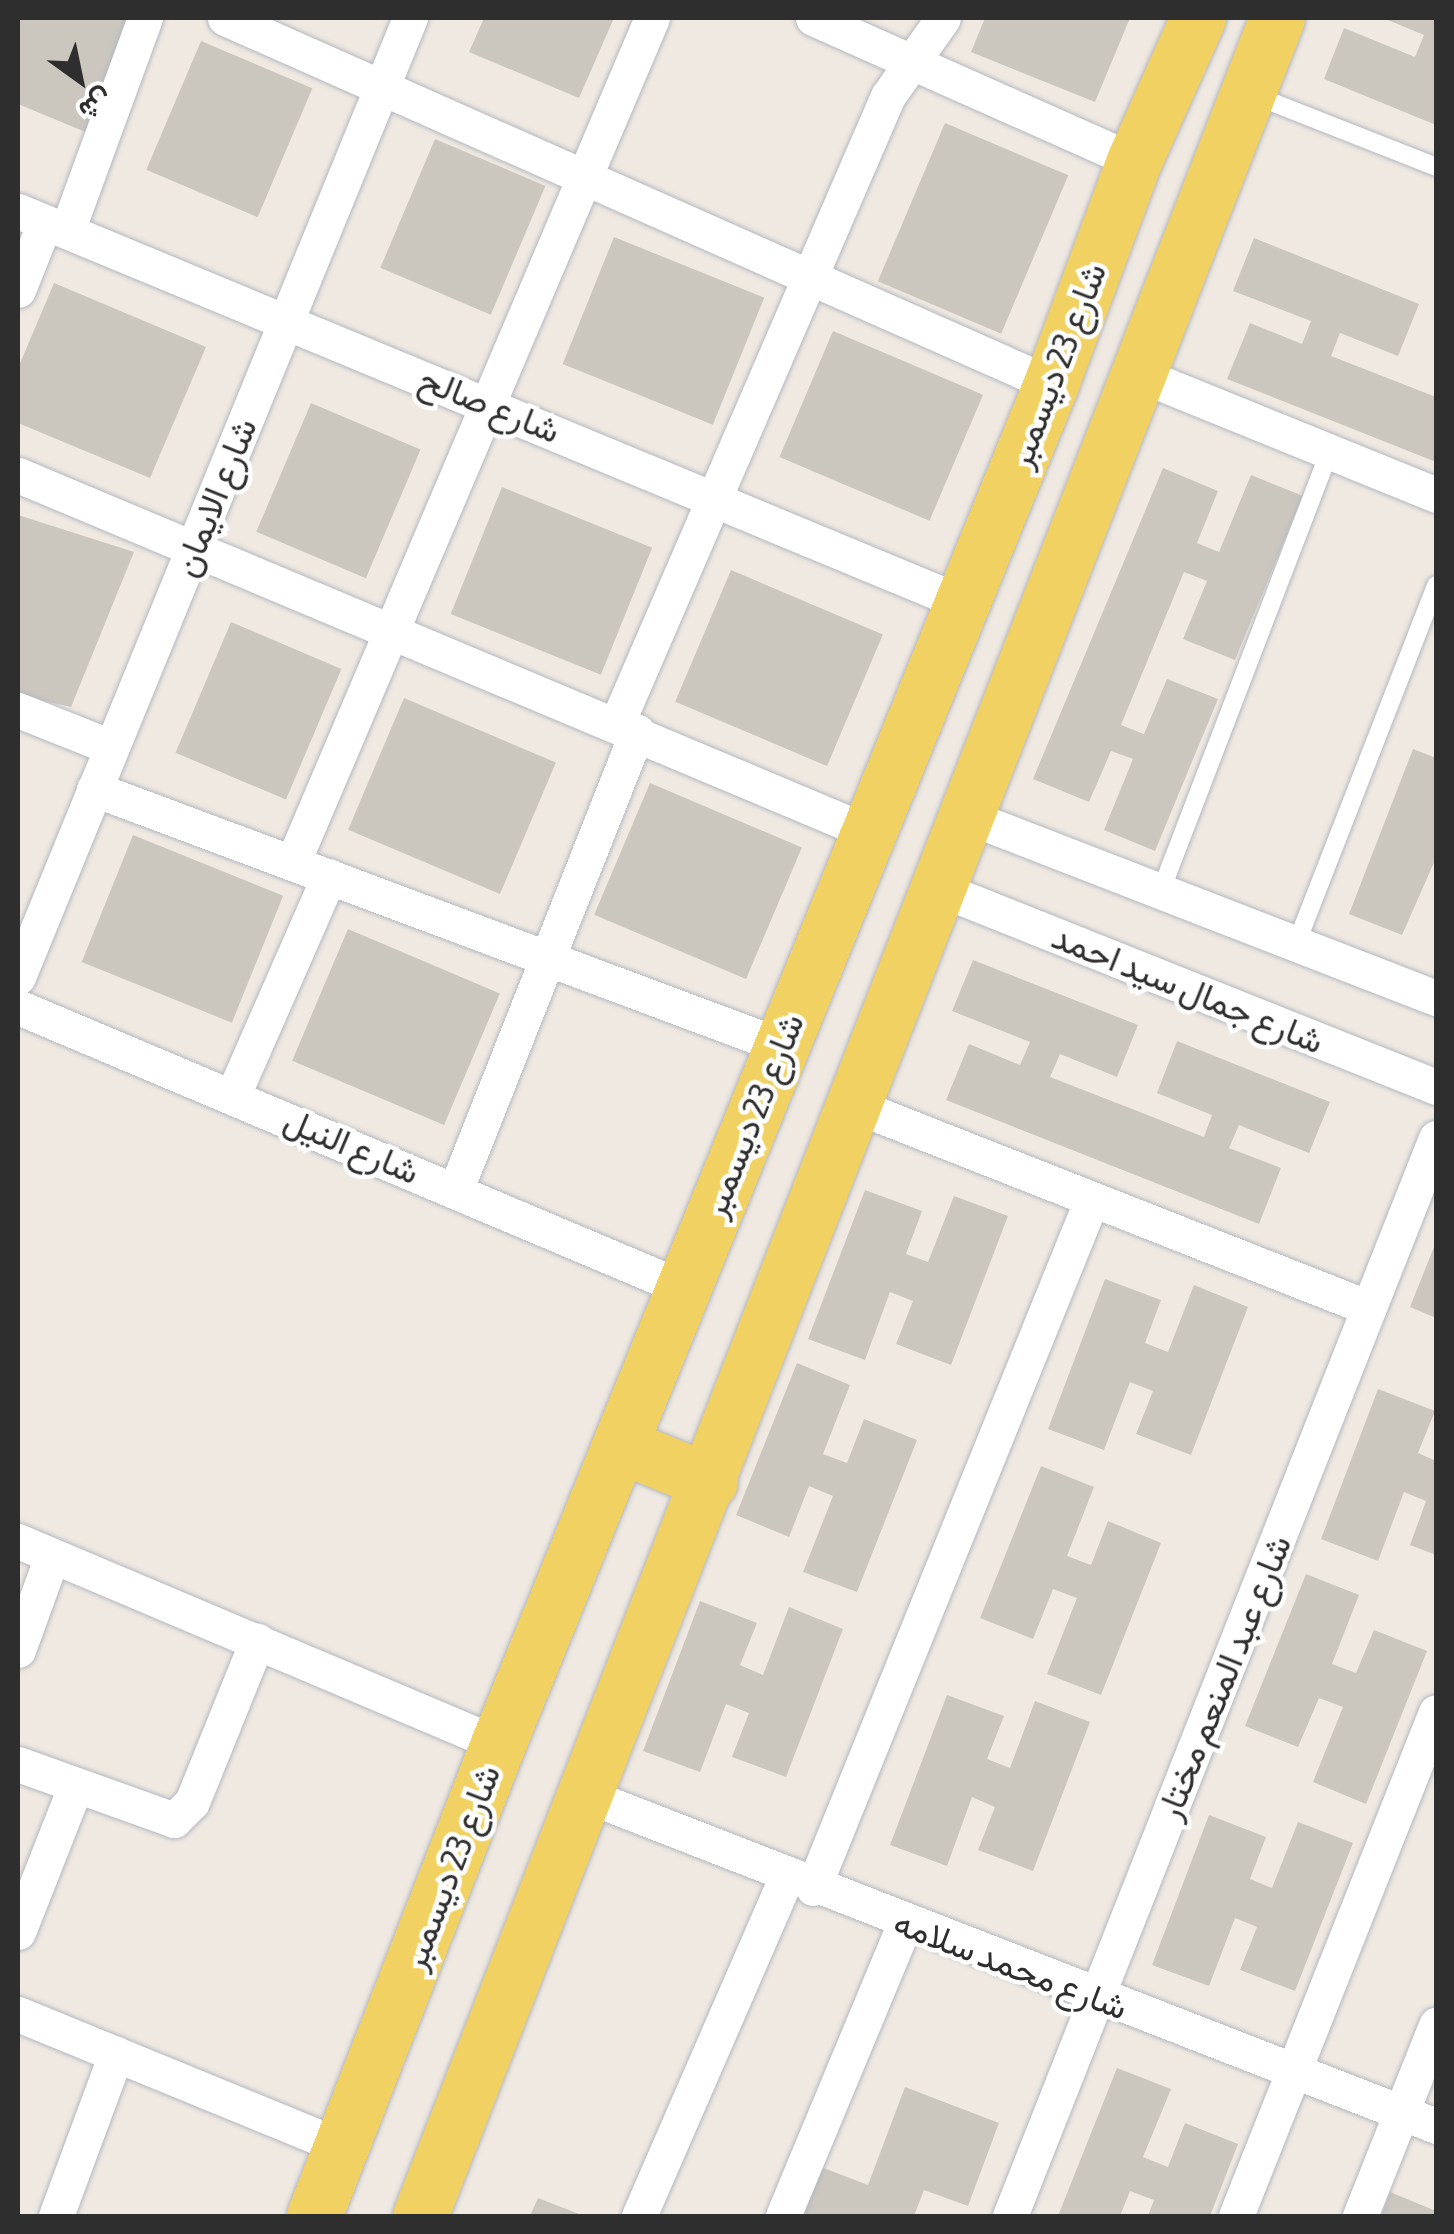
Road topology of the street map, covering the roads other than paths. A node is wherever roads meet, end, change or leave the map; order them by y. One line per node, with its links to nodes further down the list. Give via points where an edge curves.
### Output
1 (145, 18): 15 (street)
2 (225, 18): 10 (street)
3 (410, 18): 10 (street, شارع الايمان)
4 (652, 18): 14 (street)
5 (813, 18): 9 (street)
6 (943, 18): 9 (street)
7 (1198, 18): 12 (main road, شارع 23 ديسمبر)
8 (1278, 18): 11 (main road)
9 (915, 62): 12 (street); 16 (street, via 888,96)
10 (382, 86): 14 (street); 18 (street, شارع الايمان)
11 (1248, 93): 13 (lane); 19 (main road)
12 (1134, 162): 20 (main road, شارع 23 ديسمبر)
13 (1436, 168)
14 (585, 175): 16 (street); 21 (street)
15 (43, 221): 17 (street); 18 (street, شارع صالح)
16 (813, 275): 20 (street); 25 (street)
17 (18, 290)
18 (286, 320): 21 (street, شارع صالح); 26 (street, شارع الايمان)
19 (1141, 375): 22 (street); 34 (main road)
20 (1051, 384): 28 (main road, شارع 23 ديسمبر)
21 (488, 403): 25 (street, شارع صالح); 29 (street)
22 (1329, 452): 24 (street); 38 (lane)
23 (18, 475): 26 (street)
24 (1436, 495)
25 (716, 497): 28 (street, شارع صالح); 31 (street)
26 (193, 547): 29 (street); 32 (street, شارع الايمان)
27 (1436, 585): 40 (lane)
28 (961, 602): 35 (main road, شارع 23 ديسمبر)
29 (392, 630): 31 (street); 36 (street)
30 (18, 710): 32 (street)
31 (627, 727): 35 (street); 41 (street)
32 (112, 747): 33 (street, شارع الايمان)
33 (94, 789): 36 (street); 42 (street, شارع الايمان)
34 (969, 817): 38 (street); 39 (main road)
35 (866, 831): 45 (main road, شارع 23 ديسمبر)
36 (293, 862): 37 (street)
37 (329, 876): 41 (street); 47 (street)
38 (1162, 888): 40 (street)
39 (940, 889): 46 (street, شارع جمال سيد احمد); 48 (main road)
40 (1296, 942): 43 (street)
41 (548, 956): 45 (street); 50 (street)
42 (18, 977)
43 (1436, 998)
44 (18, 1008): 47 (street, شارع النيل)
45 (780, 1045): 52 (main road, شارع 23 ديسمبر)
46 (1436, 1087)
47 (233, 1096): 50 (street, شارع النيل)
48 (856, 1106): 51 (street); 55 (main road)
49 (1436, 1138): 53 (street, شارع عبد المنعم مختار)
50 (456, 1189): 52 (street, شارع النيل)
51 (1092, 1199): 53 (street); 65 (street)
52 (684, 1288): 54 (main road, شارع 23 ديسمبر)
53 (1369, 1308): 68 (street, شارع عبد المنعم مختار)
54 (620, 1444): 55 (main road); 61 (main road, شارع 23 ديسمبر)
55 (710, 1482): 64 (main road)
56 (18, 1542): 57 (street)
57 (52, 1556): 58 (street); 59 (street)
58 (257, 1641): 61 (street); 63 (street, via 184,1813 163,1820)
59 (18, 1650)
60 (1436, 1712): 72 (street)
61 (498, 1744): 75 (main road, شارع 23 ديسمبر)
62 (18, 1764): 63 (street)
63 (75, 1787): 67 (street)
64 (588, 1796): 65 (street, شارع محمد سلامه); 78 (main road)
65 (800, 1883): 66 (street, شارع محمد سلامه); 79 (street)
66 (905, 1923): 68 (street, شارع محمد سلامه); 80 (street)
67 (18, 1932)
68 (1097, 1996): 72 (street, شارع محمد سلامه); 81 (street, شارع عبد المنعم مختار)
69 (18, 2014): 71 (street)
70 (1436, 2025): 73 (street)
71 (116, 2054): 75 (street); 76 (street)
72 (1293, 2072): 73 (street, شارع محمد سلامه); 82 (street)
73 (1402, 2113): 74 (street, شارع محمد سلامه); 83 (street)
74 (1436, 2126)
75 (342, 2147): 77 (main road, شارع 23 ديسمبر)
76 (56, 2216)
77 (314, 2216)
78 (420, 2216)
79 (639, 2216)
80 (783, 2216)
81 (1010, 2216)
82 (1236, 2216)
83 (1360, 2216)

